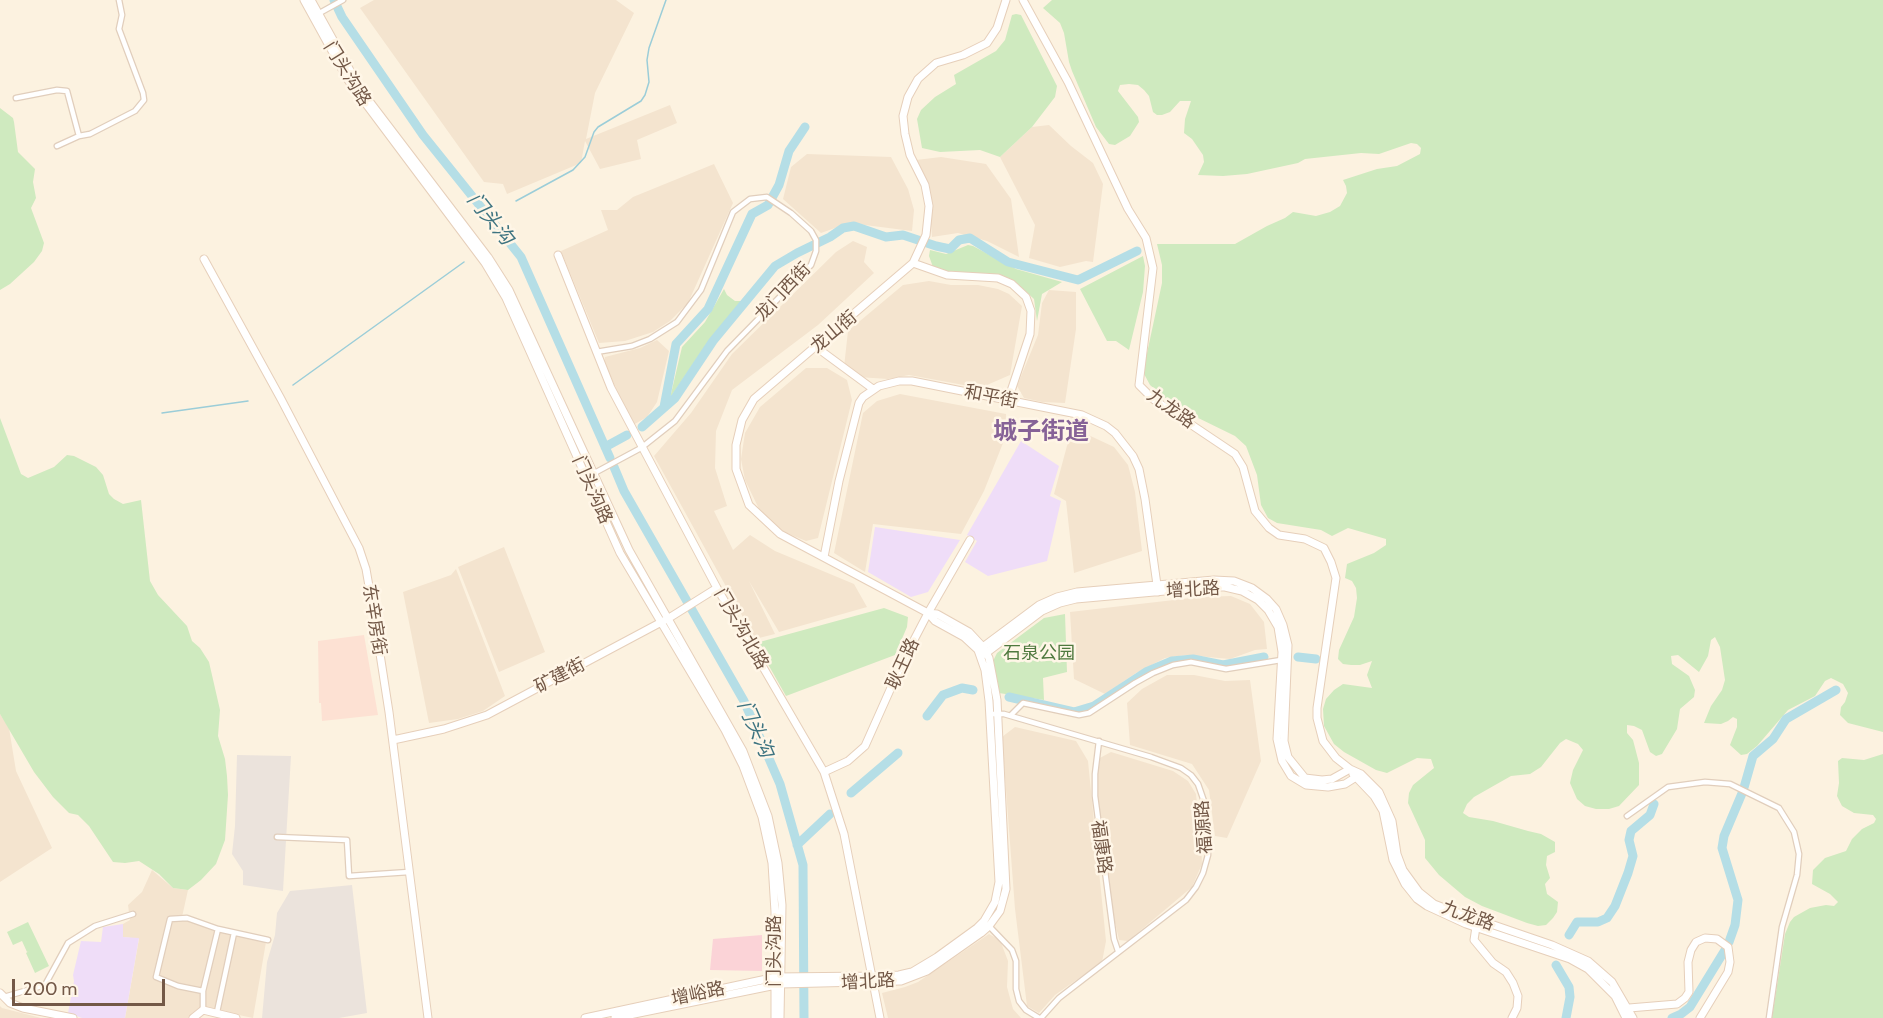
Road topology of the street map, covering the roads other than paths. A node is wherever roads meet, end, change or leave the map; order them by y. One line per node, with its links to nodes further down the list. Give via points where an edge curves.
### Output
1 (119, 0): 9 (street, via 119,29 144,100 135,111)
2 (304, 0): 7 (street, 门头沟路)
3 (311, 0): 7 (street, 门头沟路)
4 (342, 0): 7 (street)
5 (1006, 0): 13 (street, 龙山街, via 997,28 987,43 936,63 918,79 908,97 903,116 905,134 929,206 926,235)
6 (1023, 0): 33 (street, 九龙路, via 1146,238 1154,268 1139,385 1153,399 1235,454 1244,467 1255,511 1269,528 1279,535 1305,539 1324,548 1331,562 1336,578 1317,718 1323,741)
7 (316, 15): 19 (street, 门头沟路, via 348,81 496,281)
8 (16, 98): 9 (street, via 67,90)
9 (79, 136): 10 (street)
10 (57, 146)
11 (558, 255): 15 (street, 门头沟北路)
12 (204, 260): 31 (street, 东辛房街, via 359,548 373,609)
13 (914, 263): 14 (street, 龙山街); 17 (street, via 946,275 998,278 1026,297 1031,311 1030,334)
14 (816, 347): 16 (street); 21 (street, 龙山街, via 754,399 742,420 736,469 749,505 765,522)
15 (596, 352): 18 (street, 门头沟北路); 18 (street, 龙门西街, via 632,346 677,322 701,290 733,212 750,199 767,197 811,231 816,240 811,265 727,351 675,422)
16 (873, 389): 17 (street, 和平街, via 912,381); 21 (street, via 863,397 857,410)
17 (1008, 400): 23 (street, 和平街, via 1088,417 1121,440 1136,462 1143,482)
18 (641, 448): 19 (street, 龙门西街); 22 (street, 门头沟北路)
19 (591, 476): 25 (street, 门头沟路, via 629,550); 26 (street, 门头沟路, via 620,553)
20 (970, 540): 24 (street, 耿王路)
21 (824, 557): 24 (street, 龙山街)
22 (717, 588): 25 (street, 矿建街); 34 (street, 门头沟北路)
23 (1157, 588): 27 (street, 增北路, via 1077,592 1057,597 1039,605); 28 (street, 增北路, via 1217,587 1242,591 1263,605 1278,627); 33 (street, 增北路, via 1234,581 1267,599 1276,609 1288,645 1284,741 1288,757 1305,778 1332,779)
24 (928, 613): 27 (street, 龙山街); 34 (street, 耿王路, via 865,746)
25 (671, 617): 26 (street, 矿建街); 47 (street, 门头沟路, via 743,751 768,816 782,905)
26 (660, 622): 31 (street, 矿建街, via 487,715); 47 (street, 门头沟路, via 725,730 762,817 772,863)
27 (982, 651): 29 (street, 增北路, via 997,700)
28 (1281, 660): 30 (street, via 1226,669 1191,662 1173,665 1144,678 1089,713 1079,715 1023,703); 35 (street, 增北路, via 1277,739 1282,761 1291,776 1306,785 1328,787 1345,784)
29 (994, 714): 30 (street, 福源路); 40 (street, 增北路, via 1006,889 1000,911)
30 (1011, 716): 32 (street, 福源路)
31 (393, 740): 38 (street, 东辛房街)
32 (1099, 741): 45 (street, 福康路, via 1095,796); 45 (street, 福源路, via 1181,768 1198,784 1206,807 1208,855 1196,887 1186,900)
33 (1350, 769): 35 (street, 九龙路)
34 (824, 772): 46 (street, 门头沟北路, via 844,834)
35 (1358, 776): 41 (street, 九龙路, via 1383,811 1393,860 1405,885 1427,906); 50 (street, 九龙路, via 1369,781 1385,803 1403,870 1419,892 1447,909 1588,961 1612,982)
36 (1627, 816): 67 (street, via 1668,787 1705,782 1730,784 1779,808 1794,832 1799,854 1782,927)
37 (277, 837): 38 (street, via 347,840 349,876)
38 (409, 872): 56 (street, 东辛房街)
39 (133, 914): 49 (street, via 95,926 68,943 45,985)
40 (987, 923): 46 (street, 增北路, via 912,972); 62 (street, via 1012,950 1019,1001)
41 (1476, 927): 63 (street, via 1474,940 1513,983 1518,996); 64 (street, 九龙路, via 1562,956 1588,969 1615,996)
42 (218, 929): 43 (street); 48 (street); 48 (street, via 187,918 170,920 155,974 178,986)
43 (234, 933): 44 (street); 52 (street)
44 (268, 940)
45 (1118, 951): 62 (street, 福源路)
46 (873, 980): 47 (street, 增北路); 61 (street, 门头沟北路)
47 (778, 981): 57 (street, 增峪路); 58 (street, 增峪路); 59 (street, 门头沟路); 60 (street, 门头沟路)
48 (203, 991): 51 (street)
49 (2, 995): 53 (street, via 23,1008)
50 (1629, 1008): 65 (street, 九龙路); 66 (street, via 1677,1004 1685,998 1689,992 1691,950 1705,938 1717,939 1728,947 1731,962)
51 (203, 1010): 52 (street); 54 (street)
52 (217, 1012): 55 (street)
53 (73, 1018)
54 (193, 1018)
55 (236, 1018)
56 (428, 1018)
57 (585, 1018)
58 (615, 1018)
59 (775, 1018)
60 (780, 1018)
61 (880, 1018)
62 (1040, 1018)
63 (1512, 1018)
64 (1626, 1018)
65 (1633, 1018)
66 (1700, 1018)
67 (1769, 1018)

